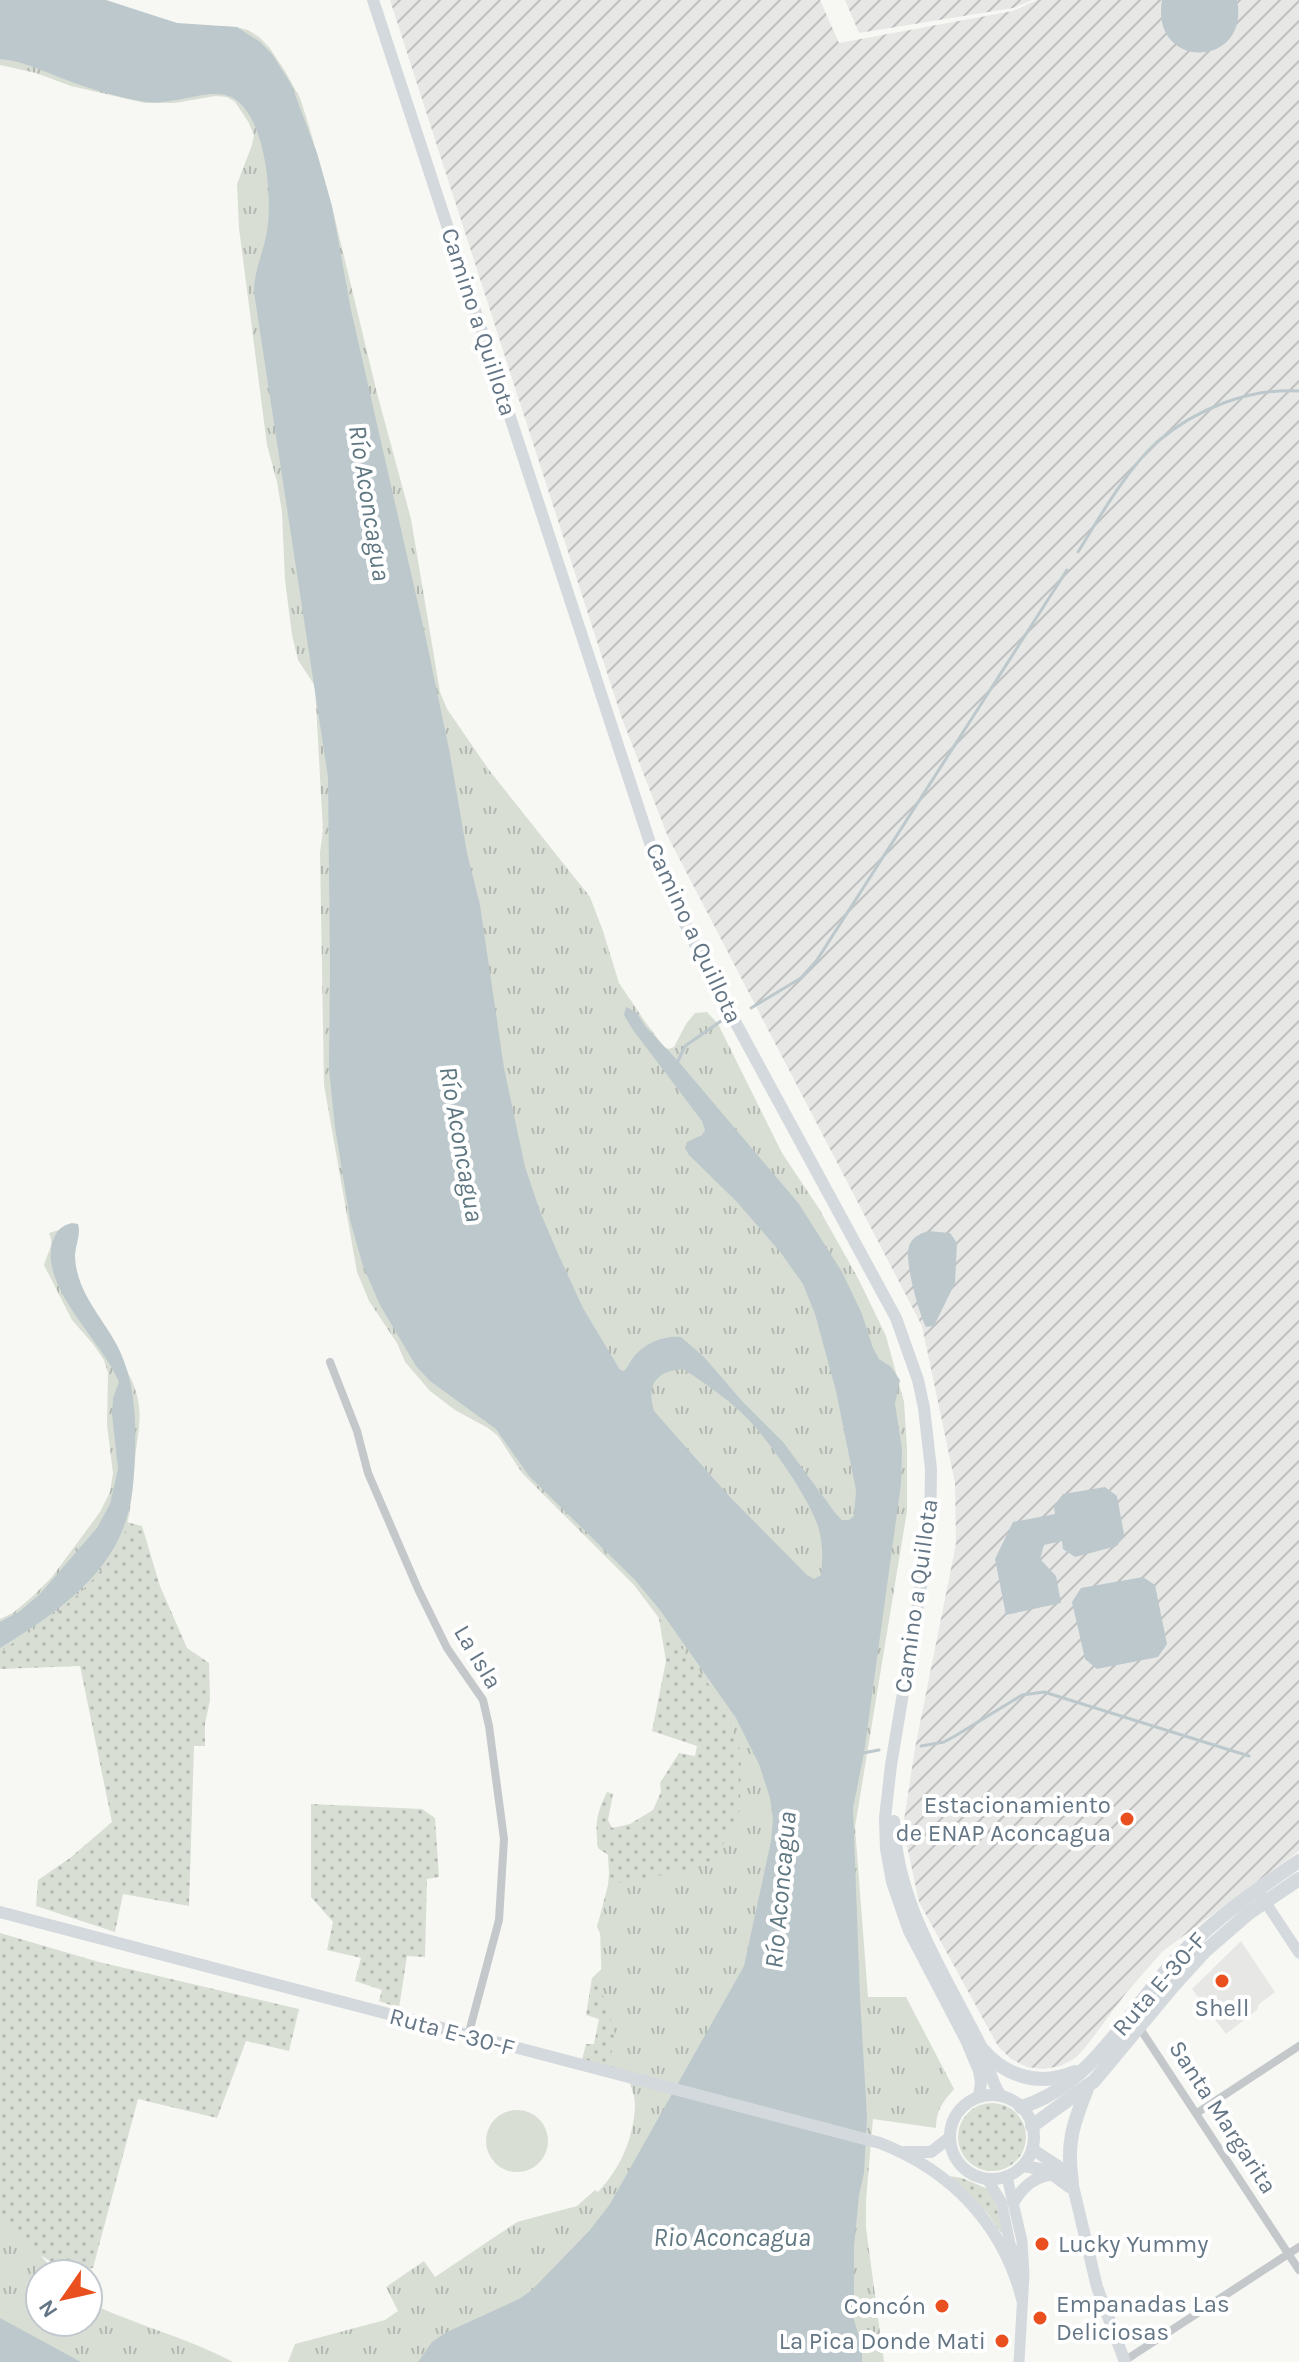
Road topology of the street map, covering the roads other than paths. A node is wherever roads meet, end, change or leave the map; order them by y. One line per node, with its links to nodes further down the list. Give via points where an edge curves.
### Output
1 (373, 0): 3 (main road, Camino a Quillota, via 654,855 713,981 896,1318 918,1380 931,1469 930,1532)
2 (330, 1362): 10 (street, La Isla, via 368,1473 418,1589 447,1648 483,1700 489,1726 504,1839 499,1920)
3 (891, 1765): 12 (main road, Camino a Quillota, via 895,1847 905,1890); 16 (main road, Camino a Quillota, via 885,1818 892,1882 909,1931 977,2065)
4 (1299, 1861): 6 (highway, Ruta E-30-F)
5 (1299, 1879): 6 (highway, Ruta E-30-F)
6 (1261, 1896): 8 (main road); 9 (highway, Ruta E-30-F, via 1194,1962); 13 (highway, Ruta E-30-F, via 1214,1922 1184,1951)
7 (0, 1912): 10 (main road, Ruta E-30-F)
8 (1299, 1953)
9 (1139, 2027): 14 (highway, Ruta E-30-F); 18 (street, Santa Margarita)
10 (468, 2036): 22 (main road, Ruta E-30-F)
11 (1299, 2046): 18 (street)
12 (982, 2049): 13 (highway, via 1002,2068 1028,2078 1055,2079); 15 (main road, Camino a Quillota)
13 (1089, 2065): 17 (highway, Ruta E-30-F, via 1057,2091)
14 (1087, 2088): 19 (highway, Ruta E-30-F); 29 (highway, via 1070,2136)
15 (1001, 2096): 16 (main road); 17 (main road)
16 (979, 2097): 20 (main road, via 957,2112)
17 (1021, 2107): 19 (main road)
18 (1197, 2113): 32 (street, Santa Margarita)
19 (1032, 2126): 21 (main road)
20 (949, 2138): 22 (main road, via 931,2152); 25 (main road, via 955,2158)
21 (1032, 2149): 23 (main road); 29 (main road, via 1058,2166)
22 (903, 2152): 24 (main road, Ruta E-30-F)
23 (1023, 2166): 26 (main road); 27 (main road)
24 (930, 2168): 25 (main road, Ruta E-30-F); 35 (main road, via 969,2200 990,2226 1010,2261)
25 (969, 2173): 28 (main road)
26 (1053, 2174): 29 (main road); 30 (main road, via 1027,2184)
27 (1007, 2177): 28 (main road); 30 (main road)
28 (987, 2179): 34 (main road, via 1001,2201 1010,2244)
29 (1073, 2187): 36 (main road, via 1097,2287)
30 (1013, 2203): 34 (main road)
31 (1299, 2247): 32 (street)
32 (1288, 2254): 33 (street, Santa Margarita); 36 (street)
33 (1299, 2270)
34 (1024, 2275): 35 (main road)
35 (1022, 2299): 37 (main road)
36 (1125, 2361)
37 (1019, 2362)

